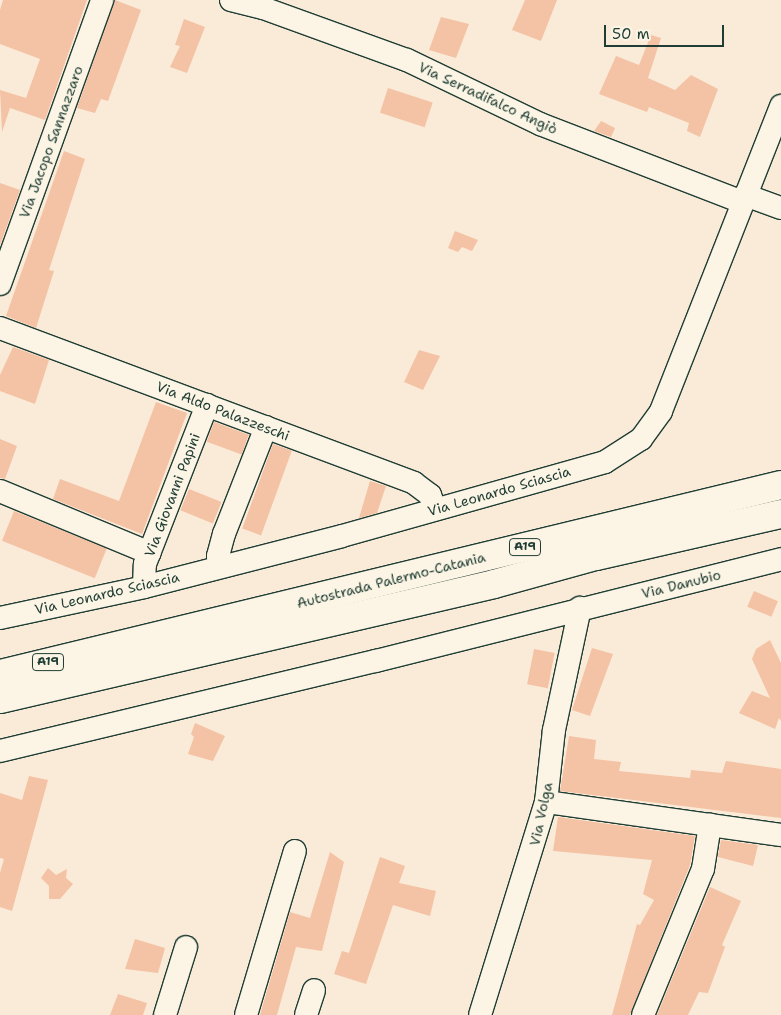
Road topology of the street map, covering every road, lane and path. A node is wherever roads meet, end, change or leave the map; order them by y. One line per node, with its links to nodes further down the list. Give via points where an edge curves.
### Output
1 (102, 0): 7 (street, Via Jacopo Sannazzaro)
2 (231, 0): 5 (street, Via Serradifalco Angiò, via 263,8 407,60 540,124)
3 (781, 106): 4 (street, Via Leonardo Sciascia)
4 (773, 148): 5 (street, Via Leonardo Sciascia)
5 (744, 198): 6 (street, Via Serradifalco Angiò); 13 (street, Via Leonardo Sciascia, via 661,411 641,439 605,462)
6 (781, 208)
7 (0, 284)
8 (1, 332): 9 (street, Via Aldo Palazzeschi)
9 (207, 405): 10 (street, Via Aldo Palazzeschi); 15 (street, Via Giovanni Papini)
10 (266, 427): 13 (street, Via Aldo Palazzeschi, via 414,483 430,495); 17 (street, via 224,534)
11 (781, 485): 21 (highway, Autostrada Palermo-Catania / A19)
12 (0, 491): 15 (street)
13 (436, 509): 17 (street, Via Leonardo Sciascia)
14 (781, 514): 19 (highway, Autostrada Palermo-Catania / A19, via 596,556)
15 (150, 553): 18 (street, Via Giovanni Papini, via 142,576)
16 (781, 559): 20 (street, Via Danubio)
17 (219, 567): 18 (street, Via Leonardo Sciascia)
18 (144, 587): 22 (street, Via Leonardo Sciascia)
19 (440, 597): 25 (highway, Autostrada Palermo-Catania / A19); 26 (highway, via 324,632)
20 (580, 608): 27 (street, Via Danubio, via 376,661); 28 (street, Via Volga, via 554,730)
21 (258, 611): 23 (highway, via 181,617); 24 (highway, Autostrada Palermo-Catania / A19)
22 (0, 618)
23 (0, 658)
24 (0, 674)
25 (0, 699)
26 (0, 712)
27 (0, 750)
28 (546, 802): 29 (street); 37 (street, Via Volga)
29 (710, 825): 30 (street); 38 (street, via 703,869)
30 (781, 835)
31 (295, 851): 35 (street)
32 (186, 947): 34 (street)
33 (314, 990): 36 (street)
34 (165, 1015)
35 (246, 1015)
36 (306, 1015)
37 (480, 1015)
38 (643, 1015)

